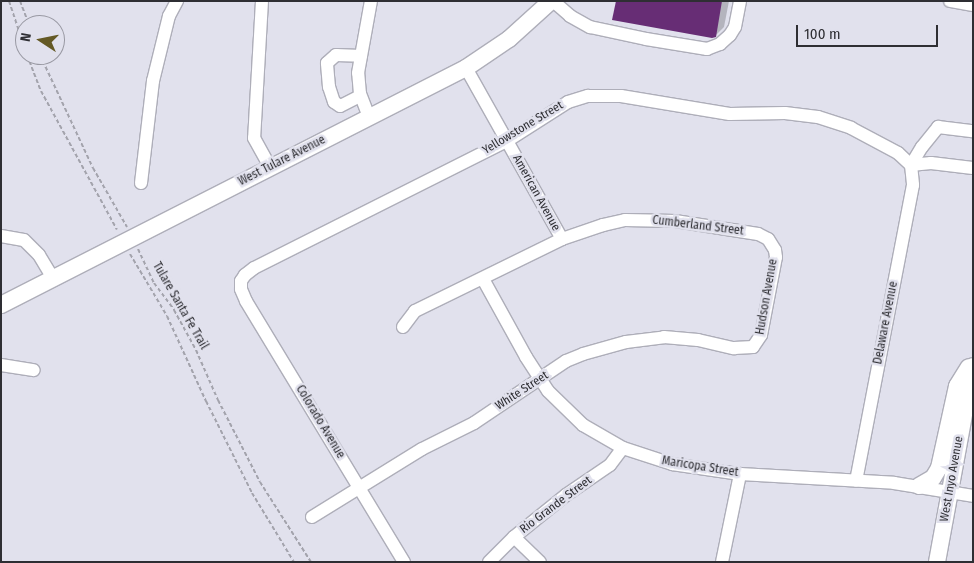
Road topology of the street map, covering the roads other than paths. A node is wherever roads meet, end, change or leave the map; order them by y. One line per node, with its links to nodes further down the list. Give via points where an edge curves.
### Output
1 (177, 1): 17 (street, via 169,16 153,81)
2 (262, 1): 15 (street, via 254,138)
3 (372, 1): 8 (street)
4 (552, 1): 5 (street, via 590,27 707,49 730,35 735,27); 9 (main road, West Tulare Avenue, via 510,39)
5 (740, 1)
6 (950, 1): 7 (street)
7 (973, 5)
8 (361, 56): 10 (street, via 358,73); 10 (street, via 336,55 327,63 334,102 340,106)
9 (466, 68): 11 (main road, West Tulare Avenue); 13 (street, American Avenue)
10 (360, 96): 11 (street)
11 (369, 117): 15 (main road, West Tulare Avenue)
12 (973, 131): 14 (street, via 938,127)
13 (507, 141): 14 (street, Yellowstone Street, via 568,102 602,94 730,114 785,113 818,117 851,128 898,153); 19 (street, American Avenue); 23 (street, Yellowstone Street, via 254,268)
14 (911, 166): 16 (street, via 926,163); 34 (street, Delaware Avenue, via 913,185)
15 (270, 167): 21 (main road, West Tulare Avenue, via 131,244)
16 (973, 168)
17 (141, 183)
18 (1, 236): 21 (street, via 24,240 39,255)
19 (562, 239): 20 (street, Cumberland Street, via 625,220 647,220 675,221 758,234); 22 (street, Cumberland Street)
20 (773, 244): 26 (street, Hudson Avenue, via 776,257 761,335)
21 (53, 278): 24 (main road, West Tulare Avenue)
22 (483, 279): 25 (street, Cumberland Street, via 415,311); 31 (street, Maricopa Street)
23 (241, 281): 36 (street, Colorado Avenue, via 246,301)
24 (1, 305)
25 (403, 327)
26 (753, 347): 31 (street, White Street, via 734,348 682,337 642,339 604,346 583,354)
27 (973, 360): 35 (main road, via 957,386 939,468 934,478)
28 (1, 365): 30 (street)
29 (973, 366): 37 (main road, West Inyo Avenue)
30 (34, 370)
31 (540, 379): 32 (street, Maricopa Street, via 583,425); 36 (street, White Street, via 474,423 422,449)
32 (623, 448): 33 (street, Maricopa Street, via 672,464); 40 (street, Rio Grande Street, via 604,470 566,495)
33 (740, 474): 34 (street, Maricopa Street); 44 (street)
34 (856, 481): 35 (street, Maricopa Street)
35 (919, 486): 37 (street, Maricopa Street)
36 (360, 487): 39 (street, White Street); 41 (street, Colorado Avenue)
37 (950, 492): 38 (street, Maricopa Street); 45 (main road, West Inyo Avenue)
38 (973, 496)
39 (312, 517)
40 (514, 537): 42 (street, Rio Grande Street); 43 (street)
41 (404, 562)
42 (489, 562)
43 (540, 562)
44 (722, 562)
45 (937, 562)

